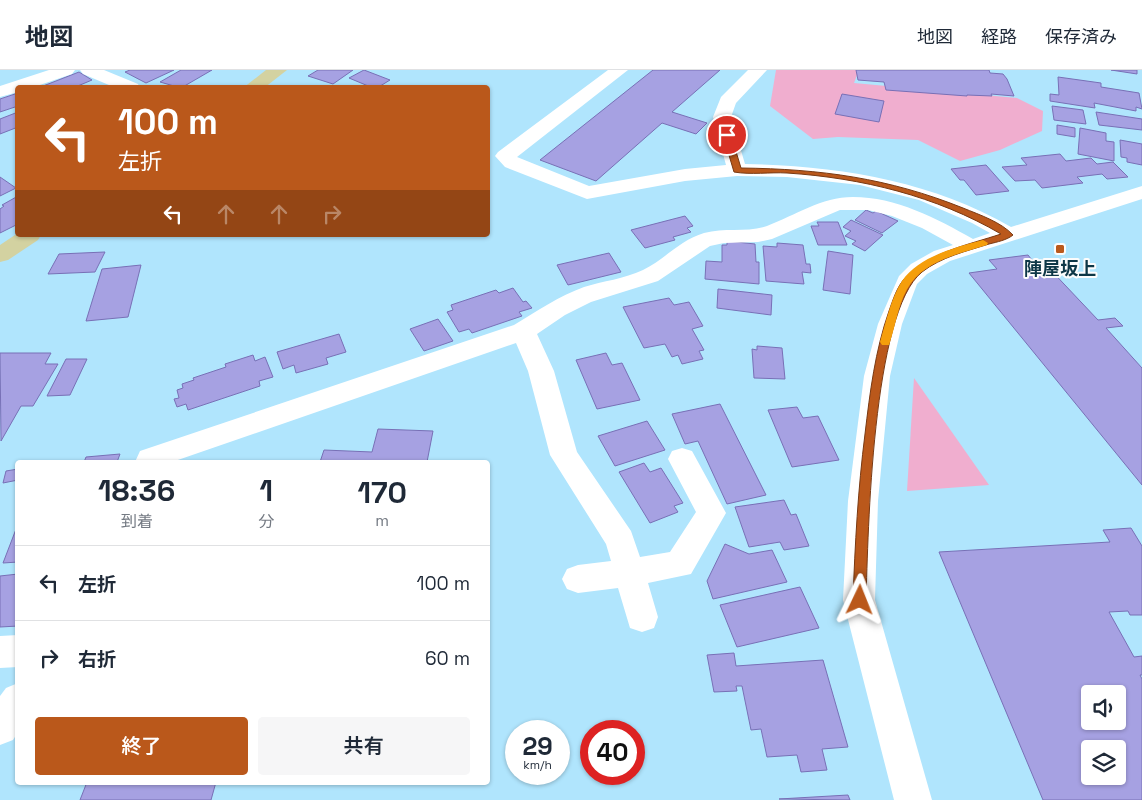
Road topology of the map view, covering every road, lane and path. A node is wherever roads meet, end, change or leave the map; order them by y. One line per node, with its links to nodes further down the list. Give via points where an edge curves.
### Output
1 (66, 70): 6 (street)
2 (88, 70): 7 (street)
3 (278, 70): 8 (main road)
4 (619, 70): 11 (street, via 505,156 512,163 586,193 685,175)
5 (758, 70): 11 (street, via 727,101 722,117)
6 (21, 85)
7 (125, 85)
8 (256, 85)
9 (15, 87): 10 (street)
10 (0, 92)
11 (737, 170): 13 (street, via 788,171 861,179 926,196 980,218)
12 (1142, 192): 13 (street)
13 (1009, 235): 15 (street)
14 (27, 237): 16 (main road)
15 (972, 246): 17 (street, via 894,209 868,204 837,204 818,209 762,235 711,238 697,243 652,275 564,304); 27 (street, via 942,256 920,269 907,281 900,294 877,376 863,501 860,600)
16 (0, 255)
17 (523, 332): 18 (street); 20 (street, via 541,371 564,455 620,540)
18 (149, 460)
19 (682, 460): 20 (street, via 711,513 680,564)
20 (630, 573): 21 (street); 22 (street)
21 (578, 579)
22 (642, 617)
23 (15, 651): 24 (street)
24 (0, 652)
25 (15, 704): 26 (street)
26 (0, 727)
27 (913, 800)

